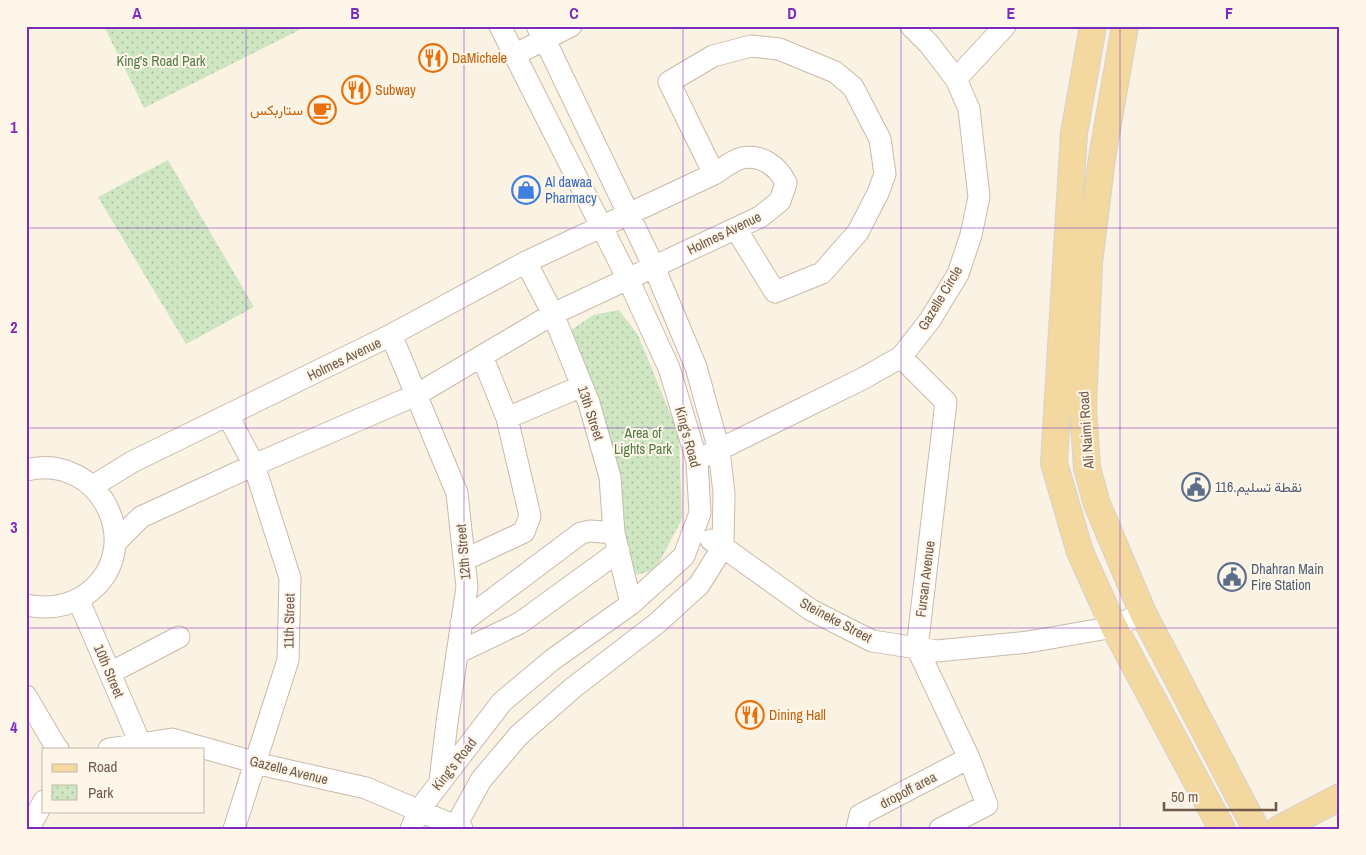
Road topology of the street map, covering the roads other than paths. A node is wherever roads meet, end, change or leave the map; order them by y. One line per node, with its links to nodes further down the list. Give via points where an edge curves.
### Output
1 (500, 26): 8 (street, King's Road)
2 (571, 26): 7 (street)
3 (911, 26): 9 (street, Gazelle Circle)
4 (1005, 26): 9 (street)
5 (1093, 26): 42 (main road, Ali Naimi Road, via 1074,133 1054,463 1080,552)
6 (1125, 26): 40 (main road, Ali Naimi Road, via 1102,158 1089,263 1082,408 1087,468 1097,504)
7 (541, 33): 8 (street); 11 (street, King's Road)
8 (514, 55): 12 (street, King's Road)
9 (956, 79): 20 (street, Gazelle Circle, via 969,109 979,197 958,274 930,320)
10 (714, 174): 11 (street, Holmes Avenue); 13 (street, Holmes Avenue, via 741,158 761,159 780,171 786,182 780,201 760,217); 13 (street, via 669,82 713,56 751,46 779,49 835,72 852,87 880,139 885,174 878,193 858,232 822,273 775,292)
11 (629, 214): 12 (street, Holmes Avenue); 15 (street, King's Road)
12 (601, 227): 14 (street, Holmes Avenue); 16 (street, King's Road)
13 (736, 229): 15 (street, Holmes Avenue)
14 (526, 262): 17 (street, 13th Street); 18 (street, Holmes Avenue)
15 (654, 267): 16 (street, Holmes Avenue); 25 (street, King's Road, via 696,367)
16 (628, 279): 17 (street, Holmes Avenue); 26 (street, King's Road, via 669,368)
17 (553, 314): 19 (street, Holmes Avenue); 21 (street, 13th Street)
18 (389, 336): 22 (street, 12th Street); 23 (street, Holmes Avenue)
19 (482, 356): 22 (street, Holmes Avenue); 24 (street)
20 (901, 357): 25 (street, Gazelle Circle); 45 (street, Fursan Avenue, via 946,402)
21 (582, 386): 24 (street); 31 (street, 13th Street, via 590,403 610,477)
22 (416, 395): 27 (street, Holmes Avenue); 34 (street, 12th Street, via 458,493)
23 (228, 416): 27 (street, 11th Street); 29 (street, Holmes Avenue, via 132,462)
24 (507, 418): 34 (street, via 530,516 524,532)
25 (719, 450): 26 (street, Gazelle Circle); 33 (street, King's Road, via 724,493)
26 (697, 461): 30 (street, King's Road, via 700,513)
27 (254, 465): 32 (street, Holmes Avenue, via 142,517); 55 (street, 11th Street, via 290,578 288,660)
28 (26, 470): 29 (street, via 59,469 77,475)
29 (93, 486): 32 (street, via 112,516)
30 (693, 531): 33 (street, Steineke Street); 38 (street, King's Road, via 684,556)
31 (616, 542): 37 (street, via 590,531 582,533); 38 (street, 13th Street); 43 (street, via 520,623)
32 (115, 543): 36 (street, via 112,559 102,578)
33 (723, 547): 45 (street, Steineke Street, via 811,610 872,641); 60 (street, via 699,585 519,735 481,780)
34 (464, 560): 35 (street, 12th Street)
35 (466, 587): 37 (street); 41 (street, 12th Street)
36 (78, 599): 39 (street, via 56,606); 47 (street, 10th Street)
37 (487, 603): 41 (street); 43 (street, via 497,611)
38 (631, 604): 56 (street, King's Road, via 552,660 502,702)
39 (26, 605)
40 (1143, 613): 42 (street, Steineke Street); 66 (main road, Ali Naimi Road)
41 (462, 622): 46 (street, 12th Street)
42 (1114, 627): 45 (street, Steineke Street, via 938,651); 65 (main road, Ali Naimi Road)
43 (507, 628): 46 (street)
44 (180, 637): 47 (street)
45 (917, 648): 54 (street)
46 (457, 653): 56 (street, 12th Street)
47 (110, 673): 49 (street, 10th Street)
48 (26, 696): 50 (street)
49 (140, 743): 51 (street, Gazelle Avenue); 53 (street, Gazelle Avenue, via 172,739)
50 (57, 748)
51 (114, 748)
52 (205, 748): 55 (street, Gazelle Avenue)
53 (205, 748)
54 (968, 758): 63 (street, dropoff area, via 860,815); 64 (street, via 987,805)
55 (256, 762): 59 (street, Gazelle Avenue, via 366,788); 62 (street, 11th Street)
56 (440, 781): 59 (street, King's Road)
57 (1340, 797): 67 (main road)
58 (42, 804): 61 (street)
59 (415, 820): 60 (street, Gazelle Avenue)
60 (457, 828)
61 (28, 829)
62 (234, 829)
63 (857, 829)
64 (940, 829)
65 (1222, 829)
66 (1256, 829)
67 (1279, 829)

